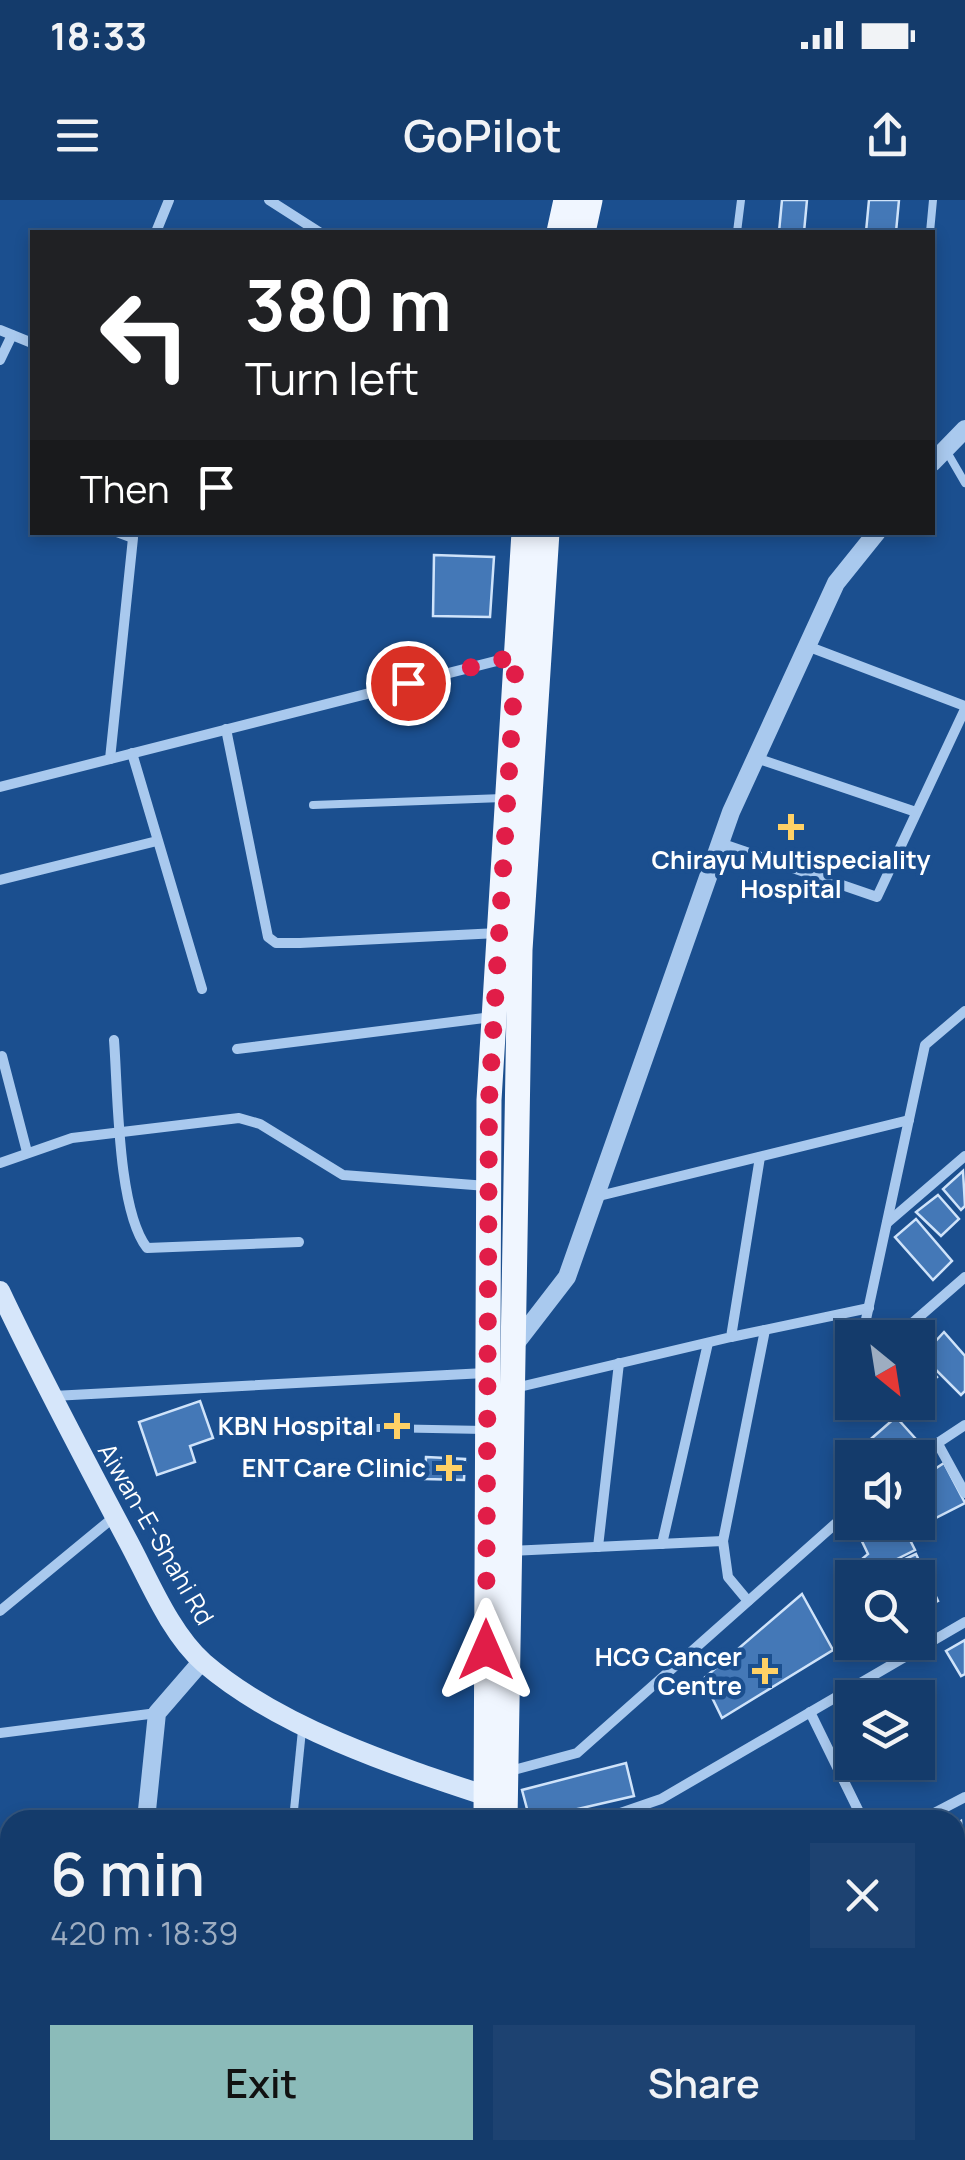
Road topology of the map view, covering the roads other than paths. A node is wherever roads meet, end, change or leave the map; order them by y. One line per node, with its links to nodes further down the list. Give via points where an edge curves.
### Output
1 (169, 200): 7 (street)
2 (269, 200): 8 (street)
3 (566, 200): 9 (main road)
4 (590, 200): 10 (main road)
5 (741, 200): 11 (lane)
6 (933, 200): 12 (lane)
7 (157, 230)
8 (316, 230)
9 (559, 230)
10 (583, 230)
11 (737, 230)
12 (930, 230)
13 (6, 332): 14 (street); 15 (street)
14 (30, 343)
15 (0, 360)
16 (965, 429): 17 (street)
17 (938, 456): 18 (lane)
18 (965, 483)
19 (126, 535): 29 (street, via 133,538)
20 (524, 535): 24 (main road)
21 (548, 535): 62 (main road, via 520,950)
22 (875, 535): 23 (street, via 836,583)
23 (808, 646): 25 (street); 28 (street)
24 (516, 656): 26 (street); 31 (main road)
25 (965, 707): 33 (street)
26 (226, 729): 27 (street); 37 (street, via 268,937 276,943)
27 (132, 754): 29 (street); 34 (street)
28 (756, 758): 33 (street); 35 (street)
29 (110, 759): 30 (street)
30 (0, 787)
31 (508, 798): 32 (lane); 37 (main road)
32 (313, 805)
33 (916, 812): 35 (street, via 877,896)
34 (157, 841): 36 (street); 38 (street)
35 (720, 843): 51 (street)
36 (0, 880)
37 (499, 933): 40 (main road)
38 (202, 990)
39 (965, 1011): 44 (street, via 926,1045)
40 (493, 1017): 42 (street); 50 (main road)
41 (114, 1040): 45 (street)
42 (237, 1049)
43 (2, 1056): 46 (street)
44 (909, 1120): 48 (street); 52 (street)
45 (121, 1129): 46 (street); 50 (street, via 239,1118 344,1175); 53 (street, via 120,1148 147,1248)
46 (28, 1152): 49 (street)
47 (965, 1156): 52 (street)
48 (760, 1157): 51 (street); 60 (street)
49 (0, 1163)
50 (488, 1186): 64 (main road)
51 (595, 1198): 62 (street, via 567,1277)
52 (887, 1223): 56 (street)
53 (299, 1242)
54 (965, 1277): 58 (street)
55 (0, 1291): 66 (main road, Aiwan-E-Shahi Rd)
56 (869, 1308): 57 (street); 59 (street)
57 (866, 1320)
58 (916, 1320)
59 (765, 1330): 60 (street); 75 (street)
60 (732, 1337): 61 (street)
61 (708, 1342): 63 (street); 76 (street)
62 (510, 1351): 65 (main road)
63 (620, 1363): 65 (street); 77 (street)
64 (486, 1373): 66 (street); 69 (main road)
65 (510, 1389): 78 (main road)
66 (50, 1396): 73 (main road, Aiwan-E-Shahi Rd)
67 (965, 1425): 70 (street)
68 (274, 1426): 69 (lane)
69 (486, 1430): 89 (main road)
70 (938, 1444): 71 (street); 72 (street)
71 (935, 1446)
72 (965, 1493)
73 (115, 1516): 80 (street); 82 (main road, Aiwan-E-Shahi Rd)
74 (835, 1524): 79 (street)
75 (724, 1541): 76 (street); 79 (street, via 728,1577)
76 (662, 1544): 77 (street)
77 (598, 1547): 78 (street)
78 (508, 1551): 87 (main road)
79 (748, 1601): 87 (street, via 578,1753)
80 (0, 1611)
81 (965, 1622): 83 (street)
82 (202, 1661): 84 (street); 85 (main road, Aiwan-E-Shahi Rd)
83 (810, 1712): 92 (street, via 660,1799); 93 (street)
84 (157, 1713): 86 (street); 90 (street)
85 (302, 1722): 89 (main road, Aiwan-E-Shahi Rd); 91 (lane)
86 (0, 1733)
87 (504, 1773): 89 (main road)
88 (965, 1797): 94 (street)
89 (496, 1809)
90 (147, 1810)
91 (294, 1810)
92 (629, 1810)
93 (858, 1810)
94 (940, 1810)

